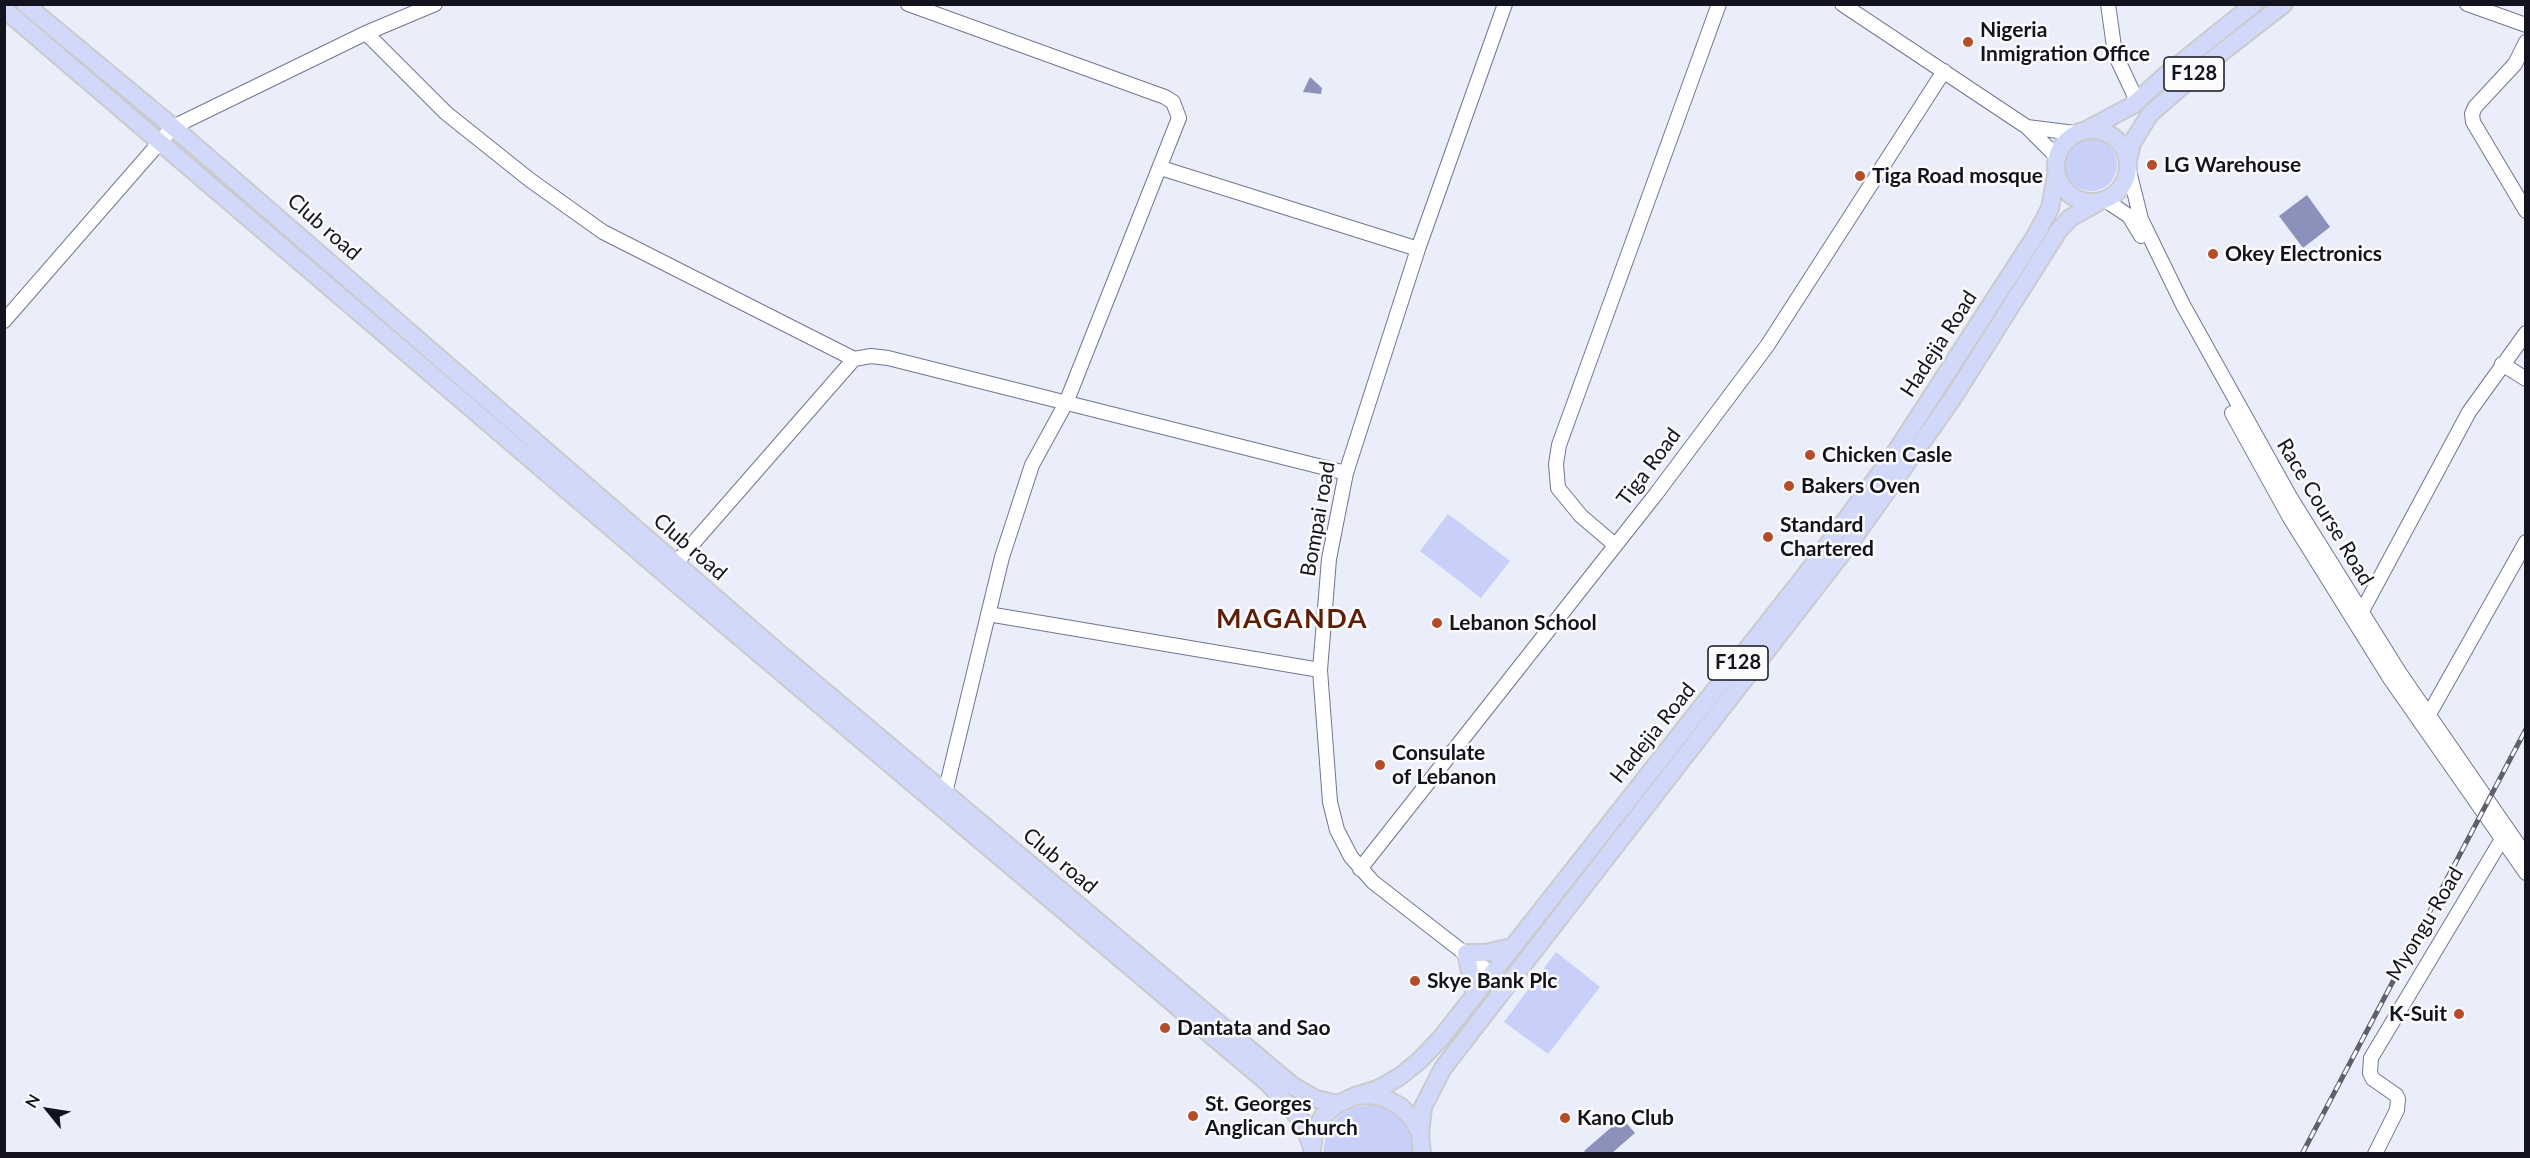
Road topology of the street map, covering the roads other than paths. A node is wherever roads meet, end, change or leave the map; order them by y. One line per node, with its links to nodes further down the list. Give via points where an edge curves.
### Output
1 (25, 4): 17 (main road, Club road)
2 (435, 4): 13 (street)
3 (908, 4): 23 (street, via 1173,102 1179,118)
4 (1505, 4): 27 (street, Bompai road)
5 (1719, 4): 36 (street, via 1559,445 1558,488 1581,516)
6 (1842, 4): 15 (street)
7 (2108, 4): 16 (street, via 2115,54)
8 (2254, 4): 16 (main road, F128)
9 (2284, 4): 22 (main road, F128, via 2150,114 2132,143)
10 (2467, 4): 12 (street)
11 (4, 9): 20 (main road)
12 (2526, 25)
13 (366, 33): 17 (street); 30 (street, via 446,113 603,232)
14 (2526, 42): 26 (street, via 2515,64 2472,114 2473,122)
15 (1944, 71): 18 (street); 36 (street, Tiga Road, via 1767,346)
16 (2137, 101): 19 (main road, F128, via 2122,113)
17 (173, 127): 20 (street); 37 (main road, Club road)
18 (2027, 128): 19 (street); 21 (street)
19 (2080, 132): 21 (main road, F128, via 2061,146); 22 (main road, via 2109,133 2122,146)
20 (159, 143): 28 (street); 37 (main road)
21 (2056, 156): 24 (main road, F128)
22 (2128, 165): 25 (main road, F128, via 2122,186); 38 (street, Race Course Road, via 2141,219 2188,314 2290,497)
23 (1161, 168): 27 (street); 33 (street)
24 (2056, 176): 25 (main road, via 2072,197 2084,202); 47 (main road, Hadejia Road / F128, via 2050,208 2036,235 1897,450 1740,661)
25 (2101, 201): 43 (street, Race Course Road, via 2129,216 2290,518 2402,698); 50 (main road, Hadejia Road / F128, via 2070,218 2059,230 1951,401 1862,526)
26 (2526, 211)
27 (1418, 249): 34 (street, Bompai road)
28 (4, 321)
29 (2526, 333): 31 (street)
30 (854, 358): 33 (street, via 888,358); 37 (street)
31 (2502, 364): 32 (street); 38 (street, via 2469,411)
32 (2526, 379)
33 (1066, 403): 34 (street); 39 (street, via 1032,465)
34 (1346, 473): 40 (street, Bompai road, via 1329,559)
35 (2526, 542): 41 (street)
36 (1616, 545): 45 (street, Tiga Road)
37 (681, 575): 42 (main road, Club road); 51 (main road)
38 (2361, 613): 41 (street, Race Course Road)
39 (988, 614): 40 (street); 42 (street)
40 (1320, 670): 45 (street, Bompai road, via 1330,802 1337,830)
41 (2428, 716): 43 (street, Race Course Road)
42 (945, 793): 51 (main road, Club road)
43 (2504, 835): 44 (street, Race Course Road); 46 (street, Race Course Road); 57 (street, Myongu Road, via 2370,1058 2373,1079 2398,1099 2397,1110)
44 (2526, 856)
45 (1360, 869): 48 (street, Bompai road)
46 (2526, 873)
47 (1512, 947): 48 (main road); 49 (main road, Hadejia Road / F128)
48 (1466, 953): 49 (street, Bompai road); 52 (main road)
49 (1492, 972): 50 (street, Bompai road); 52 (main road, Hadejia Road / F128)
50 (1508, 987): 55 (main road, Hadejia Road / F128, via 1430,1088 1423,1107)
51 (1167, 989): 54 (main road, Club road, via 1293,1086 1316,1099); 56 (main road, via 1269,1084 1302,1121)
52 (1474, 995): 53 (main road, Hadejia Road / F128, via 1419,1061 1380,1088)
53 (1355, 1096): 54 (main road, F128); 55 (main road, via 1371,1095 1401,1107 1412,1118)
54 (1338, 1104): 56 (main road, F128, via 1323,1116 1314,1132)
55 (1423, 1146)
56 (1312, 1150)
57 (2375, 1154)

